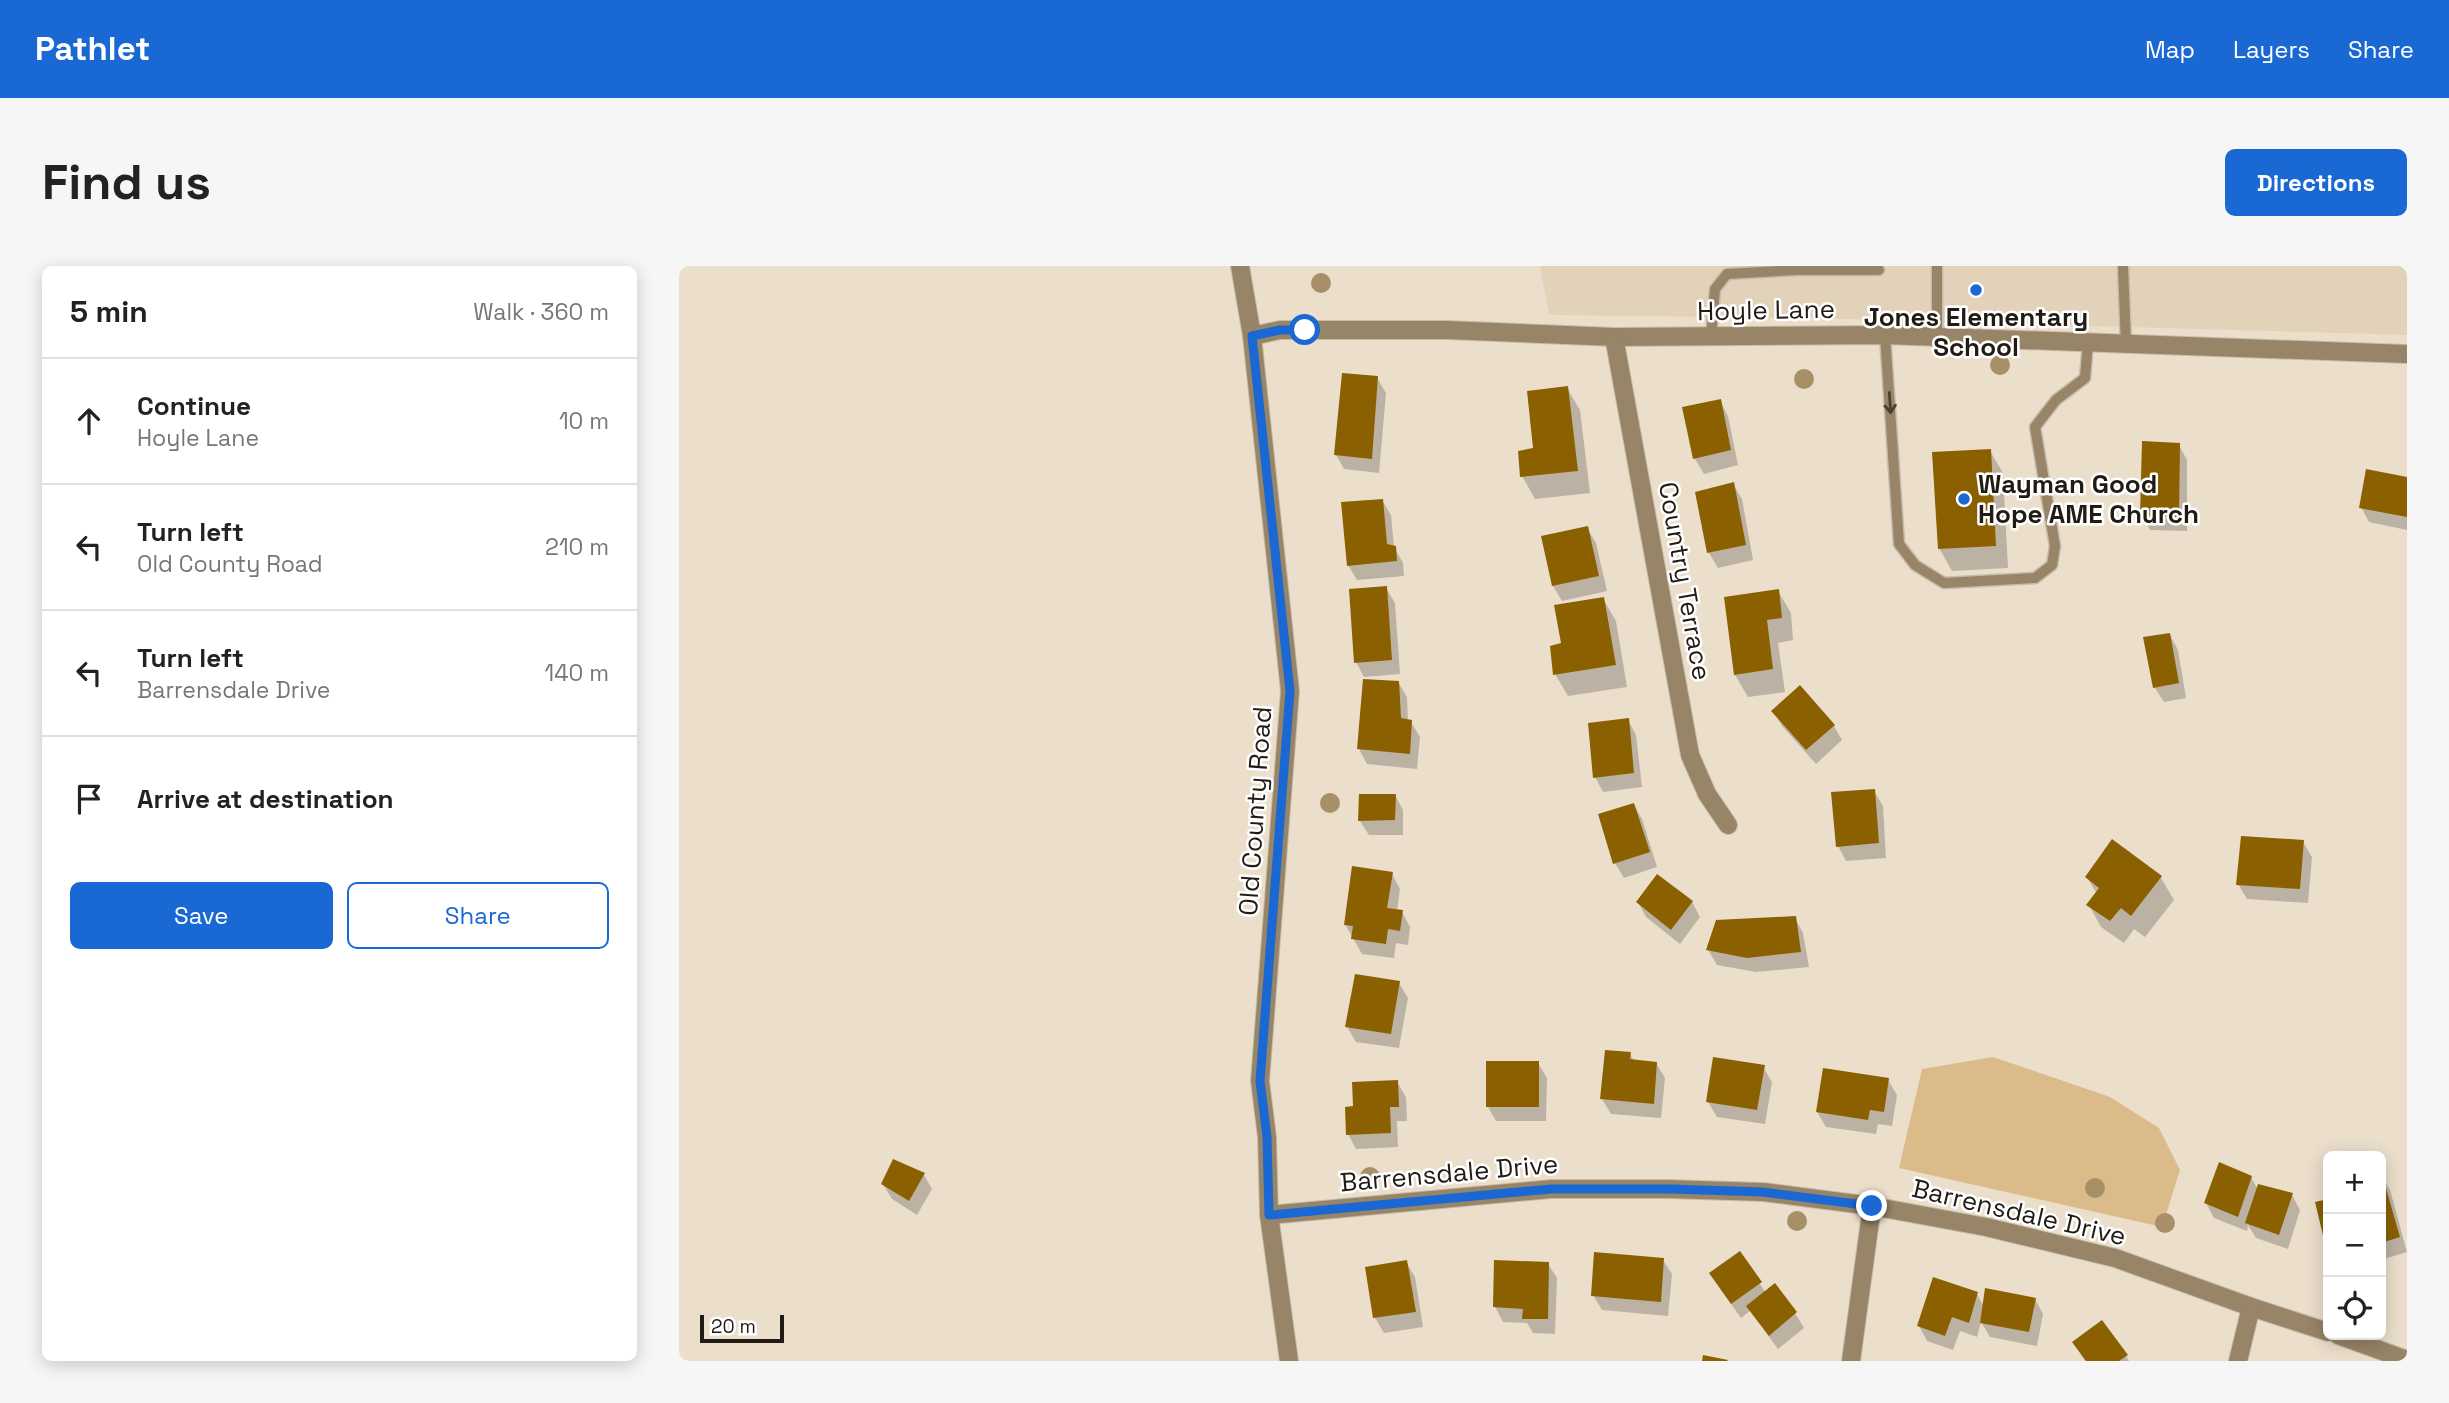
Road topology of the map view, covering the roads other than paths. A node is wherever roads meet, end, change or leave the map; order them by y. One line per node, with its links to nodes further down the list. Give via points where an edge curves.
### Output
1 (1240, 266): 6 (street, Old County Road)
2 (1937, 266): 7 (lane)
3 (2123, 266): 11 (lane)
4 (1879, 270): 9 (lane, via 1727,274 1714,289)
5 (1885, 335): 7 (street, Hoyle Lane); 9 (street, Hoyle Lane); 10 (lane, one-way to 10, via 1899,544 1915,565 1944,583 2035,578 2052,565 2055,546 2035,427 2056,400 2085,378)
6 (1252, 336): 8 (street, Hoyle Lane, via 1280,330 1447,330); 15 (street, Old County Road, via 1290,691 1260,1081)
7 (1937, 336): 10 (street, Hoyle Lane)
8 (1614, 337): 9 (street, Hoyle Lane); 13 (street, Country Terrace, via 1690,755 1707,794)
9 (1711, 337)
10 (2088, 343): 11 (street, Hoyle Lane)
11 (2126, 345): 12 (street, Hoyle Lane)
12 (2407, 354)
13 (1728, 825)
14 (1872, 1206): 15 (street, Barrensdale Drive, via 1763,1192 1551,1189); 16 (street, Barrensdale Drive, via 2115,1258); 21 (street)
15 (1269, 1215): 20 (street, Old County Road)
16 (2251, 1307): 17 (street, Barrensdale Drive); 22 (street)
17 (2323, 1330)
18 (2352, 1340): 19 (street)
19 (2407, 1360)
20 (1289, 1361)
21 (1851, 1361)
22 (2238, 1361)

